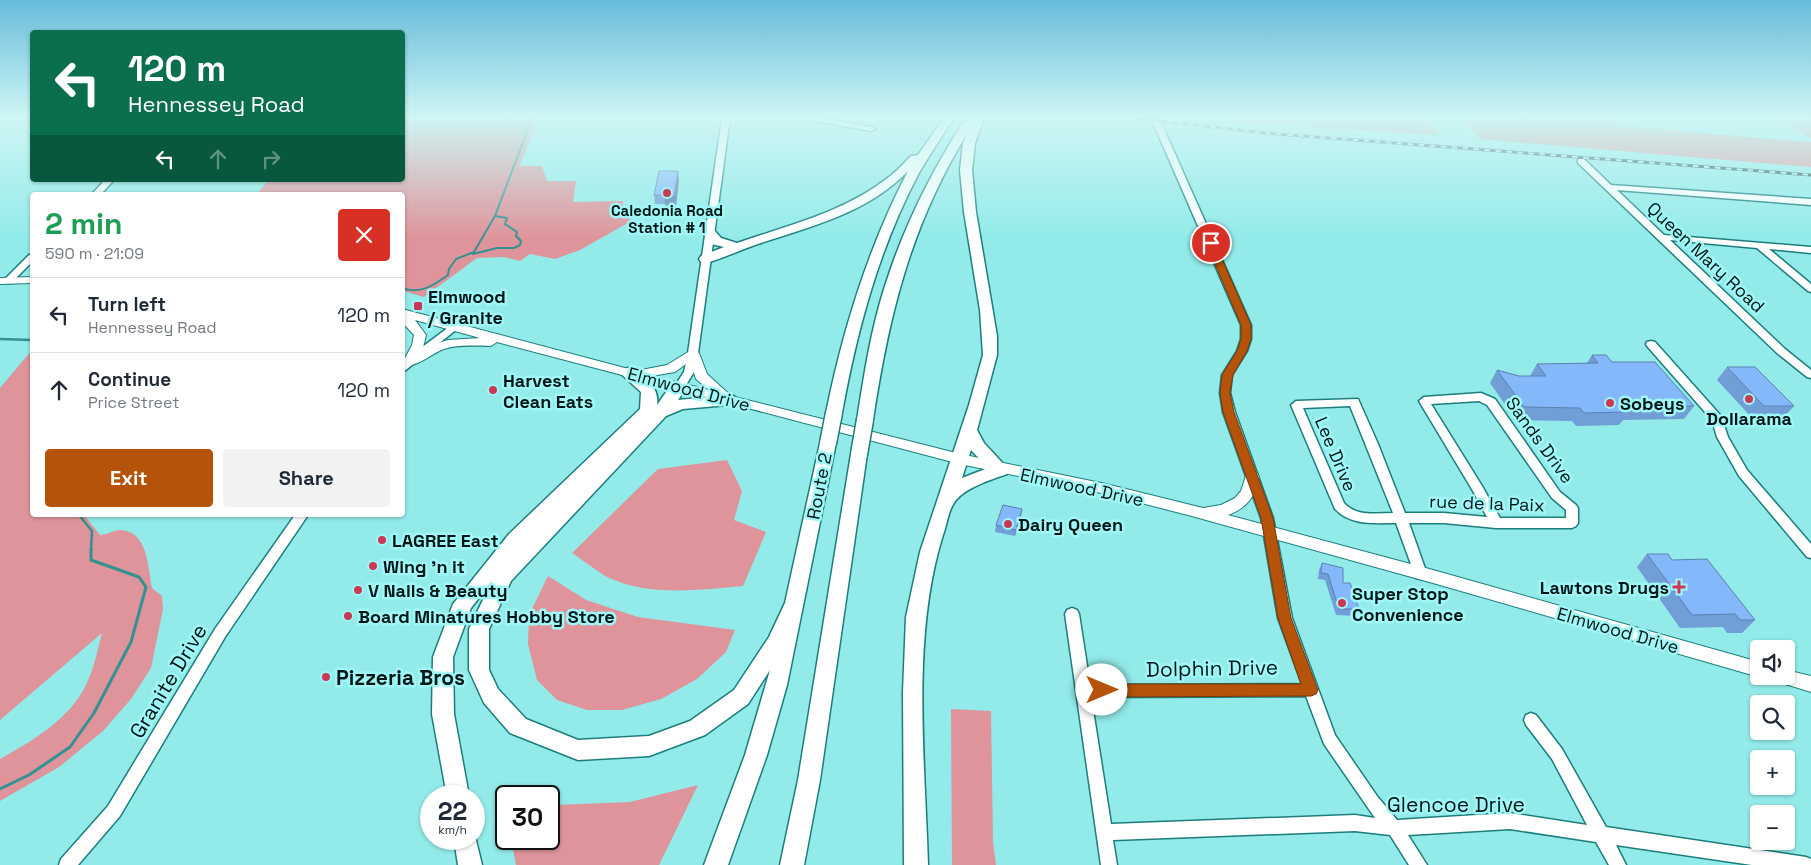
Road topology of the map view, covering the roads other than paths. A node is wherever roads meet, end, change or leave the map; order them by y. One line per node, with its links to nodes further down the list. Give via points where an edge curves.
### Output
1 (720, 158): 12 (street)
2 (913, 158): 15 (highway, via 901,174 842,210)
3 (923, 158): 35 (highway, Route 2, bridge, via 876,258 850,337)
4 (947, 158): 64 (highway, Route 2, bridge, via 900,262 878,342)
5 (967, 158): 34 (highway, via 970,212 990,336 990,355)
6 (1173, 158): 38 (street, via 1246,325 1244,345 1227,375 1225,393 1228,412)
7 (1581, 161): 9 (street, Queen Mary Road)
8 (108, 182): 10 (street)
9 (1608, 187): 11 (street); 13 (street, Queen Mary Road)
10 (98, 192)
11 (1811, 202)
12 (709, 233): 15 (highway, via 716,241); 18 (street)
13 (1661, 237): 14 (street); 30 (street, Queen Mary Road, via 1781,351)
14 (1759, 245): 16 (street); 21 (street)
15 (735, 246): 18 (highway)
16 (1811, 250)
17 (30, 259): 20 (street)
18 (706, 259): 27 (street)
19 (30, 280): 20 (main road)
20 (4, 281)
21 (1811, 289)
22 (405, 316): 24 (main road, Elmwood Drive)
23 (405, 317): 28 (main road, via 421,335 418,347)
24 (453, 327): 25 (main road, Elmwood Drive); 28 (street)
25 (513, 343): 28 (main road, via 449,343 432,348); 29 (main road, Elmwood Drive)
26 (1651, 344): 46 (street, via 1717,419 1720,433 1743,472)
27 (693, 353): 29 (main road, via 670,369); 31 (street, via 688,372); 32 (main road, via 701,376)
28 (406, 366)
29 (628, 373): 31 (main road, Elmwood Drive); 33 (highway, via 650,391)
30 (1811, 375)
31 (679, 387): 32 (main road, Elmwood Drive); 33 (highway)
32 (728, 400): 33 (highway, via 681,404); 36 (main road, Elmwood Drive)
33 (654, 412): 48 (highway, via 504,576 479,629 478,670 491,696 518,726 578,750 649,746 696,728 741,697 776,642); 56 (highway, via 515,539 463,604 443,657 443,714)
34 (969, 430): 36 (highway); 37 (highway, via 980,451)
35 (828, 443): 48 (highway, Route 2)
36 (960, 459): 37 (main road, Elmwood Drive); 39 (highway)
37 (1001, 470): 39 (highway, via 968,482); 40 (main road, Elmwood Drive, via 1104,489)
38 (1252, 476): 40 (main road, via 1248,492 1240,502 1211,513); 45 (street, via 1267,518)
39 (947, 498): 65 (highway, via 929,552 916,618 913,692)
40 (1192, 512): 45 (main road, Elmwood Drive)
41 (301, 517): 61 (street, Granite Drive, via 220,634 114,811)
42 (1401, 518): 42 (street, Lee Drive, via 1362,518 1347,514 1339,506 1296,405 1354,402); 43 (street, rue de la Paix); 47 (street)
43 (1496, 523): 44 (street, rue de la Paix); 44 (street, Sands Drive, via 1424,401 1481,397 1491,402 1556,494 1572,508)
44 (1572, 523)
45 (1268, 532): 47 (main road, Elmwood Drive); 54 (street, via 1285,618)
46 (1811, 553)
47 (1421, 574): 50 (main road, Elmwood Drive)
48 (796, 599): 63 (highway, Route 2, via 772,703)
49 (1072, 614): 53 (street)
50 (1750, 667)
51 (1795, 680): 52 (main road)
52 (1811, 684)
53 (1084, 690): 54 (street, Dolphin Drive); 58 (street)
54 (1311, 690): 57 (street, via 1329,738 1371,802)
55 (1531, 720): 59 (street, via 1557,754)
56 (456, 785)
57 (1394, 828): 58 (street, Glencoe Drive, via 1355,823); 59 (street, Glencoe Drive, via 1510,821); 67 (street)
58 (1104, 832): 66 (street)
59 (1602, 836): 68 (street); 69 (street, Glencoe Drive)
60 (467, 850): 62 (highway)
61 (68, 865)
62 (470, 865)
63 (716, 865)
64 (792, 865)
65 (916, 865)
66 (1109, 865)
67 (1419, 865)
68 (1618, 865)
69 (1806, 865)

